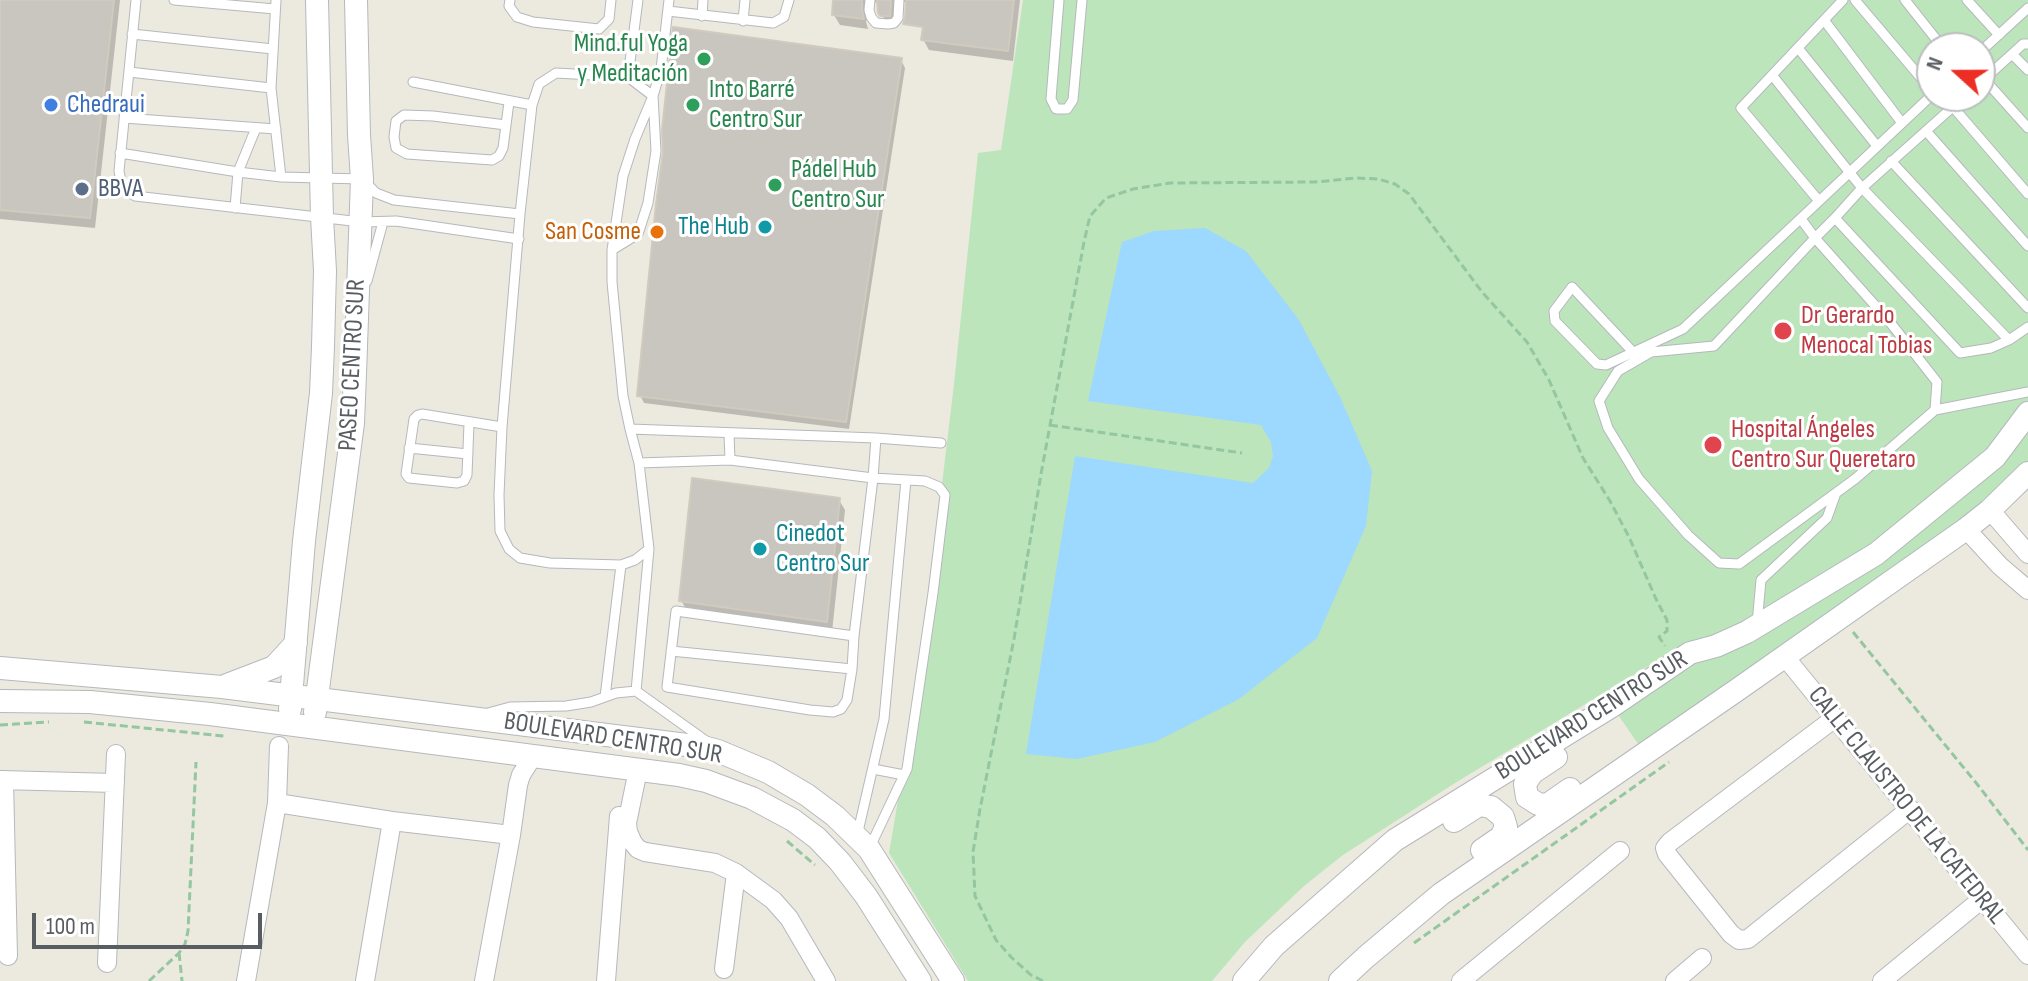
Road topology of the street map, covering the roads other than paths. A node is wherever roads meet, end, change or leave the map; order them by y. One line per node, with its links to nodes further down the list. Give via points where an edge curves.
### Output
1 (136, 0): 26 (lane)
2 (174, 0): 19 (lane)
3 (317, 0): 61 (street, PASEO CENTRO SUR)
4 (356, 0): 62 (street, PASEO CENTRO SUR)
5 (510, 0): 6 (lane, via 517,17 599,29 609,19)
6 (611, 0)
7 (636, 0): 38 (lane)
8 (703, 0): 22 (lane)
9 (745, 0): 24 (lane)
10 (789, 0): 24 (lane, via 784,17 773,23)
11 (870, 0): 12 (lane, via 871,17 888,24 898,18)
12 (899, 0)
13 (1059, 0): 14 (lane, via 1051,99 1056,109 1067,109 1073,100)
14 (1082, 0)
15 (1843, 0): 23 (lane)
16 (1855, 0): 36 (lane)
17 (1905, 0): 25 (lane)
18 (1967, 0): 27 (lane)
19 (275, 4): 31 (lane)
20 (668, 5): 22 (lane); 42 (lane)
21 (2028, 8): 27 (lane)
22 (702, 16): 24 (lane)
23 (1824, 20): 30 (lane); 49 (lane)
24 (743, 21)
25 (1930, 32)
26 (132, 34): 31 (lane); 35 (lane)
27 (1999, 35): 28 (lane)
28 (1996, 38)
29 (2028, 44): 32 (lane)
30 (1798, 48): 37 (lane); 55 (lane)
31 (273, 49): 40 (lane)
32 (2012, 54): 33 (lane); 34 (lane)
33 (1996, 68)
34 (2028, 70)
35 (129, 72): 40 (lane); 48 (lane)
36 (1916, 73)
37 (1772, 75): 59 (lane); 65 (lane, via 1741,108)
38 (628, 77): 42 (lane); 44 (lane, via 556,73 539,84)
39 (413, 82): 43 (lane)
40 (271, 88): 53 (lane)
41 (1996, 95): 52 (lane)
42 (653, 96): 75 (lane, via 623,176); 75 (lane, via 656,151 648,203 638,234)
43 (509, 102): 44 (lane); 50 (lane)
44 (532, 105): 67 (lane)
45 (1916, 110): 49 (lane)
46 (1947, 112): 54 (lane)
47 (1957, 112): 64 (lane)
48 (124, 118): 51 (lane); 56 (lane)
49 (1902, 123): 55 (lane)
50 (506, 125): 50 (lane, via 503,148 492,160 407,154 396,148 394,137 396,121 404,115)
51 (256, 128): 53 (lane); 58 (lane)
52 (2028, 128)
53 (276, 129): 60 (lane)
54 (1926, 131): 57 (lane); 74 (lane)
55 (1877, 146): 59 (lane)
56 (120, 153): 58 (lane); 66 (lane, via 122,187 135,196)
57 (1891, 161): 63 (lane); 76 (lane)
58 (238, 172): 60 (lane); 66 (lane)
59 (1849, 172): 63 (lane); 65 (lane)
60 (281, 177): 61 (lane)
61 (321, 177): 62 (lane); 68 (street, PASEO CENTRO SUR)
62 (362, 179): 67 (lane, via 376,193 394,200); 71 (street, PASEO CENTRO SUR)
63 (1862, 188): 69 (lane); 79 (lane)
64 (2028, 194)
65 (1819, 201): 70 (lane)
66 (235, 208): 68 (lane)
67 (520, 214): 73 (lane)
68 (322, 217): 71 (lane); 107 (street, PASEO CENTRO SUR, via 321,393)
69 (1835, 218): 72 (lane); 79 (lane, via 1960,353)
70 (1801, 219): 72 (lane); 78 (lane)
71 (372, 222): 73 (lane); 113 (street, PASEO CENTRO SUR, via 357,319 353,423)
72 (1815, 238): 80 (lane, via 1714,346); 83 (lane, via 1937,382)
73 (519, 239): 86 (lane)
74 (2028, 246)
75 (612, 250): 87 (lane)
76 (2028, 308)
77 (2028, 327): 79 (lane)
78 (1674, 332): 80 (lane); 81 (lane)
79 (2009, 340)
80 (1687, 349): 98 (lane, via 1651,352 1618,371 1599,401 1608,428 1639,479 1688,535 1719,563 1739,564)
81 (1633, 352): 81 (lane, via 1623,341 1572,287 1554,311 1555,321 1597,364)
82 (2028, 392): 83 (lane)
83 (1935, 410): 98 (lane)
84 (2028, 413): 105 (street, BOULEVARD CENTRO SUR, via 1995,457 1876,554)
85 (469, 423): 86 (lane); 91 (lane, via 418,415); 92 (lane)
86 (502, 427): 103 (lane, via 500,531 509,549 520,558 550,563)
87 (630, 429): 88 (lane); 94 (lane)
88 (729, 434): 89 (lane); 93 (lane)
89 (876, 438): 90 (lane); 96 (lane)
90 (941, 443)
91 (409, 448): 92 (lane); 92 (lane, via 409,478 443,482 464,481)
92 (468, 454)
93 (730, 460): 94 (lane); 96 (lane)
94 (639, 463): 101 (lane)
95 (2028, 473): 99 (street)
96 (873, 478): 97 (lane); 106 (lane)
97 (906, 480): 131 (lane, via 884,719); 133 (lane, via 925,481 945,495)
98 (1836, 493): 105 (lane, via 1827,518 1761,580)
99 (1990, 510): 100 (street); 102 (street)
100 (1966, 529): 104 (street); 109 (street)
101 (649, 549): 103 (lane); 115 (lane)
102 (2028, 554)
103 (621, 565): 117 (lane)
104 (2028, 590)
105 (1756, 626): 122 (street, BOULEVARD CENTRO SUR, via 1690,653)
106 (854, 636): 108 (lane, via 676,611); 111 (lane)
107 (296, 643): 112 (street, PASEO CENTRO SUR); 114 (street, via 274,667)
108 (671, 651): 111 (lane); 111 (lane, via 667,687 833,712 847,700)
109 (1785, 657): 121 (street, CALLE CLAUSTRO DE LA CATEDRAL); 132 (street)
110 (0, 668): 114 (street, BOULEVARD CENTRO SUR)
111 (852, 669)
112 (293, 670): 113 (street); 116 (street, PASEO CENTRO SUR)
113 (320, 670): 118 (street, PASEO CENTRO SUR)
114 (222, 687): 116 (street, BOULEVARD CENTRO SUR)
115 (636, 691): 117 (lane); 126 (lane)
116 (291, 696): 118 (street, BOULEVARD CENTRO SUR); 123 (street, PASEO CENTRO SUR)
117 (605, 697): 120 (lane, via 566,706 510,707)
118 (316, 699): 120 (street, BOULEVARD CENTRO SUR); 124 (street, PASEO CENTRO SUR)
119 (0, 701): 123 (street, BOULEVARD CENTRO SUR, via 90,702)
120 (470, 718): 126 (street, BOULEVARD CENTRO SUR)
121 (1835, 718): 138 (street, CALLE CLAUSTRO DE LA CATEDRAL); 138 (street, via 1665,848 1731,934 1748,939)
122 (1587, 721): 132 (street, via 1566,751 1532,773 1525,784 1527,797 1547,805 1588,776); 141 (street, BOULEVARD CENTRO SUR)
123 (289, 724): 124 (street, BOULEVARD CENTRO SUR)
124 (313, 727): 127 (street, BOULEVARD CENTRO SUR)
125 (279, 746): 137 (street)
126 (718, 751): 142 (street, BOULEVARD CENTRO SUR, via 790,784)
127 (508, 753): 129 (street, BOULEVARD CENTRO SUR); 136 (street)
128 (116, 754): 135 (street)
129 (533, 756): 130 (street, BOULEVARD CENTRO SUR); 136 (street)
130 (633, 769): 144 (street, via 627,823 638,849 715,863); 155 (street, via 619,814); 157 (street, BOULEVARD CENTRO SUR, via 728,788 793,820 840,862)
131 (873, 769): 133 (lane); 142 (lane)
132 (1624, 769): 145 (street)
133 (904, 775): 142 (lane)
134 (2, 780): 135 (street); 148 (street)
135 (115, 783): 150 (street)
136 (518, 785): 140 (street)
137 (277, 803): 139 (street); 152 (street)
138 (1910, 809): 146 (street, CALLE CLAUSTRO DE LA CATEDRAL)
139 (392, 821): 140 (street); 153 (street)
140 (511, 835): 154 (street)
141 (1395, 840): 145 (street, via 1440,829 1479,805 1503,817 1501,837 1454,871); 159 (street, BOULEVARD CENTRO SUR, via 1274,946)
142 (863, 843): 158 (street, BOULEVARD CENTRO SUR)
143 (1620, 851): 161 (street)
144 (736, 873): 151 (street); 156 (street, via 789,918)
145 (1441, 894): 160 (street)
146 (1982, 899): 147 (street, CALLE CLAUSTRO DE LA CATEDRAL); 163 (street)
147 (2028, 955)
148 (8, 956)
149 (1702, 958): 162 (street)
150 (107, 963)
151 (724, 969)
152 (246, 981)
153 (365, 981)
154 (484, 981)
155 (606, 981)
156 (826, 981)
157 (920, 981)
158 (953, 981)
159 (1244, 981)
160 (1340, 981)
161 (1461, 981)
162 (1675, 981)
163 (1882, 981)

